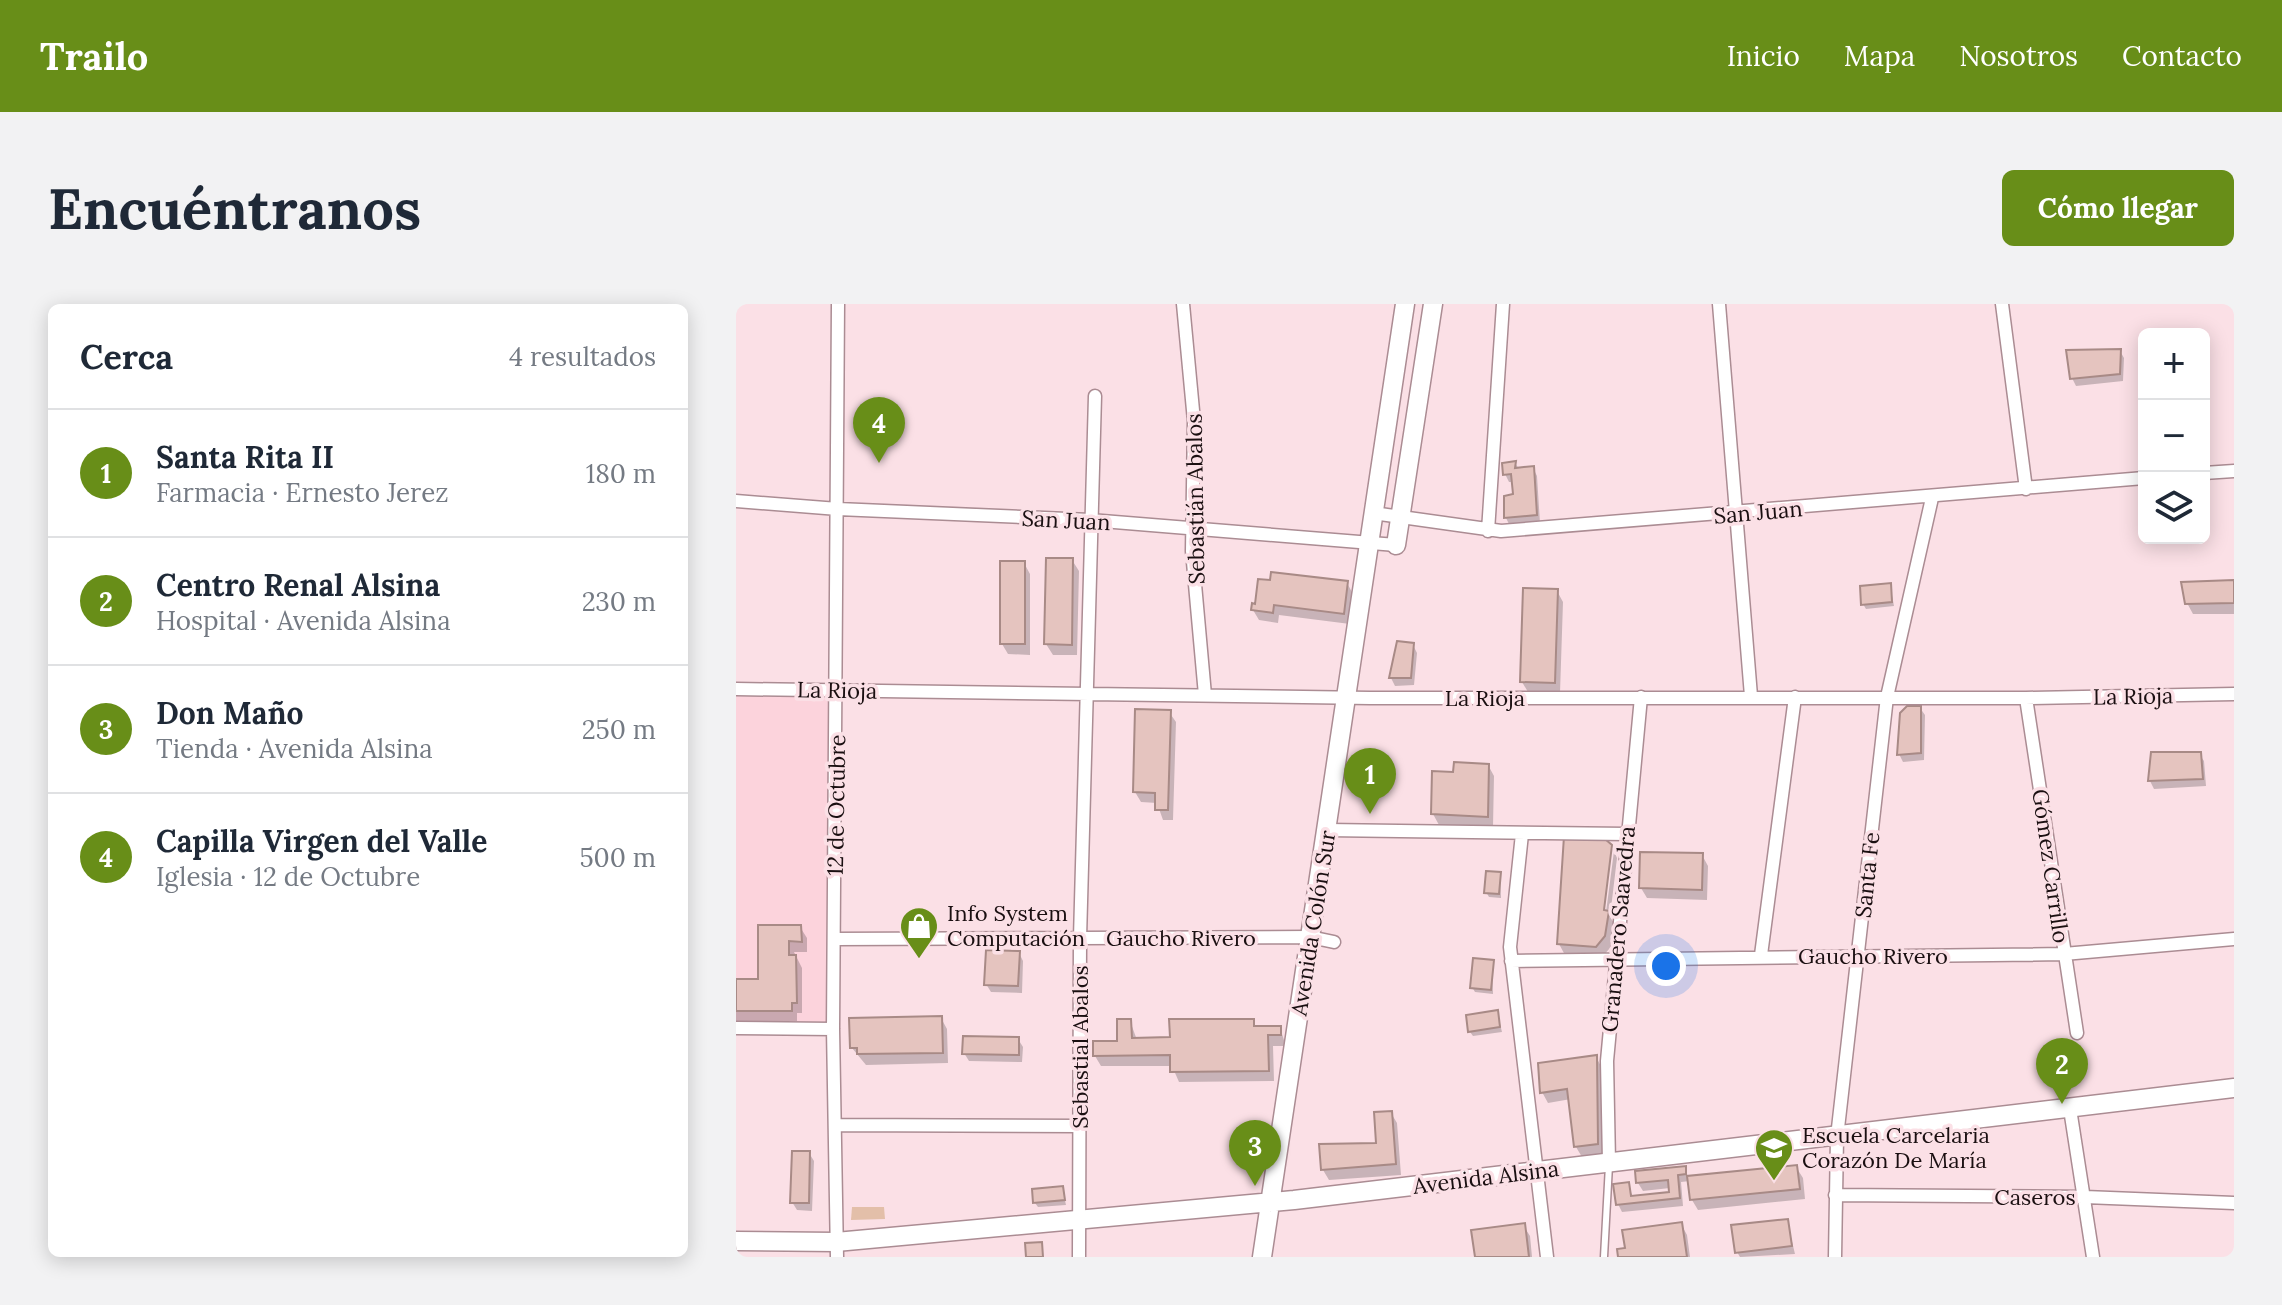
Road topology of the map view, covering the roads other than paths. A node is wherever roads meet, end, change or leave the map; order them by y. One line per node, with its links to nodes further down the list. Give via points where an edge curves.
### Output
1 (838, 304): 15 (street, 12 de Octubre)
2 (1183, 304): 20 (street, Sebastián Abalos, via 1194,411)
3 (1405, 304): 16 (main road, Avenida Colón Sur)
4 (1433, 304): 18 (main road)
5 (1503, 304): 21 (street)
6 (1719, 304): 17 (street)
7 (2002, 304): 12 (street)
8 (1095, 396): 19 (street, Sebastial Abalos)
9 (2234, 471): 10 (street)
10 (2210, 473)
11 (2138, 479): 12 (street, San Juan)
12 (2026, 489): 13 (street, San Juan)
13 (1932, 498): 17 (street, San Juan); 33 (street, Santa Fe)
14 (736, 501): 15 (street, San Juan)
15 (838, 509): 19 (street, San Juan); 25 (street, 12 de Octubre)
16 (1373, 513): 18 (street, San Juan); 22 (main road, Avenida Colón Sur)
17 (1738, 514): 21 (street, San Juan); 29 (street)
18 (1401, 517): 21 (street, San Juan); 23 (main road)
19 (1090, 520): 20 (street, San Juan); 26 (street, Sebastial Abalos)
20 (1193, 528): 22 (street, San Juan); 28 (street, Sebastián Abalos)
21 (1488, 531)
22 (1371, 543): 23 (street, San Juan); 30 (main road, Avenida Colón Sur)
23 (1396, 545)
24 (736, 689): 25 (street, La Rioja)
25 (837, 689): 26 (street, La Rioja); 40 (street, 12 de Octubre)
26 (1085, 694): 28 (street, La Rioja); 39 (street, Sebastial Abalos)
27 (2234, 694): 34 (street, La Rioja)
28 (1205, 695): 30 (street, La Rioja)
29 (1751, 696): 31 (street, La Rioja); 32 (street, La Rioja)
30 (1348, 697): 31 (street, La Rioja); 35 (main road, Avenida Colón Sur)
31 (1641, 697): 37 (street, Granadero Saavedra)
32 (1795, 697): 33 (street, La Rioja); 44 (street)
33 (1887, 697): 34 (street, La Rioja); 45 (street, Santa Fe)
34 (2026, 698): 43 (street, Gómez Carrillo)
35 (1327, 830): 36 (street); 38 (main road, Avenida Colón Sur)
36 (1522, 834): 37 (street); 47 (street)
37 (1627, 834): 46 (street, Granadero Saavedra)
38 (1310, 937): 39 (street, Gaucho Rivero); 42 (street, Gaucho Rivero); 60 (main road, Avenida Colón Sur)
39 (1080, 938): 40 (street, Gaucho Rivero); 54 (street, Sebastial Abalos)
40 (834, 939): 49 (street, 12 de Octubre)
41 (2234, 939): 43 (street, Gaucho Rivero)
42 (1334, 942)
43 (2064, 954): 45 (street, Gaucho Rivero); 50 (street, Gómez Carrillo)
44 (1761, 955): 45 (street, Gaucho Rivero); 46 (street, Gaucho Rivero)
45 (1858, 957): 55 (street, Santa Fe)
46 (1616, 959): 47 (street, Gaucho Rivero); 56 (street, Granadero Saavedra, via 1606,1072)
47 (1511, 961): 57 (street)
48 (736, 1028): 49 (street)
49 (833, 1029): 53 (street, 12 de Octubre)
50 (2077, 1033)
51 (2234, 1088): 52 (main road, Avenida Alsina)
52 (2070, 1109): 55 (main road, Avenida Alsina); 59 (street)
53 (835, 1125): 54 (street); 64 (street, 12 de Octubre)
54 (1080, 1126): 62 (street, Sebastial Abalos)
55 (1837, 1137): 56 (main road, Avenida Alsina); 58 (street, Santa Fe)
56 (1609, 1162): 57 (main road, Avenida Alsina); 68 (lane)
57 (1535, 1171): 60 (main road, Avenida Alsina); 67 (street)
58 (1835, 1195): 59 (street, Caseros); 69 (street, Santa Fe)
59 (2085, 1197): 61 (street, Caseros); 70 (street)
60 (1271, 1201): 62 (main road, Avenida Alsina); 66 (main road, Avenida Colón Sur)
61 (2234, 1203)
62 (1079, 1218): 64 (main road, Avenida Alsina); 65 (street, Sebastial Abalos)
63 (736, 1241): 64 (main road, Avenida Alsina)
64 (836, 1249)
65 (1079, 1257)
66 (1262, 1257)
67 (1547, 1257)
68 (1604, 1257)
69 (1835, 1257)
70 (2093, 1257)

